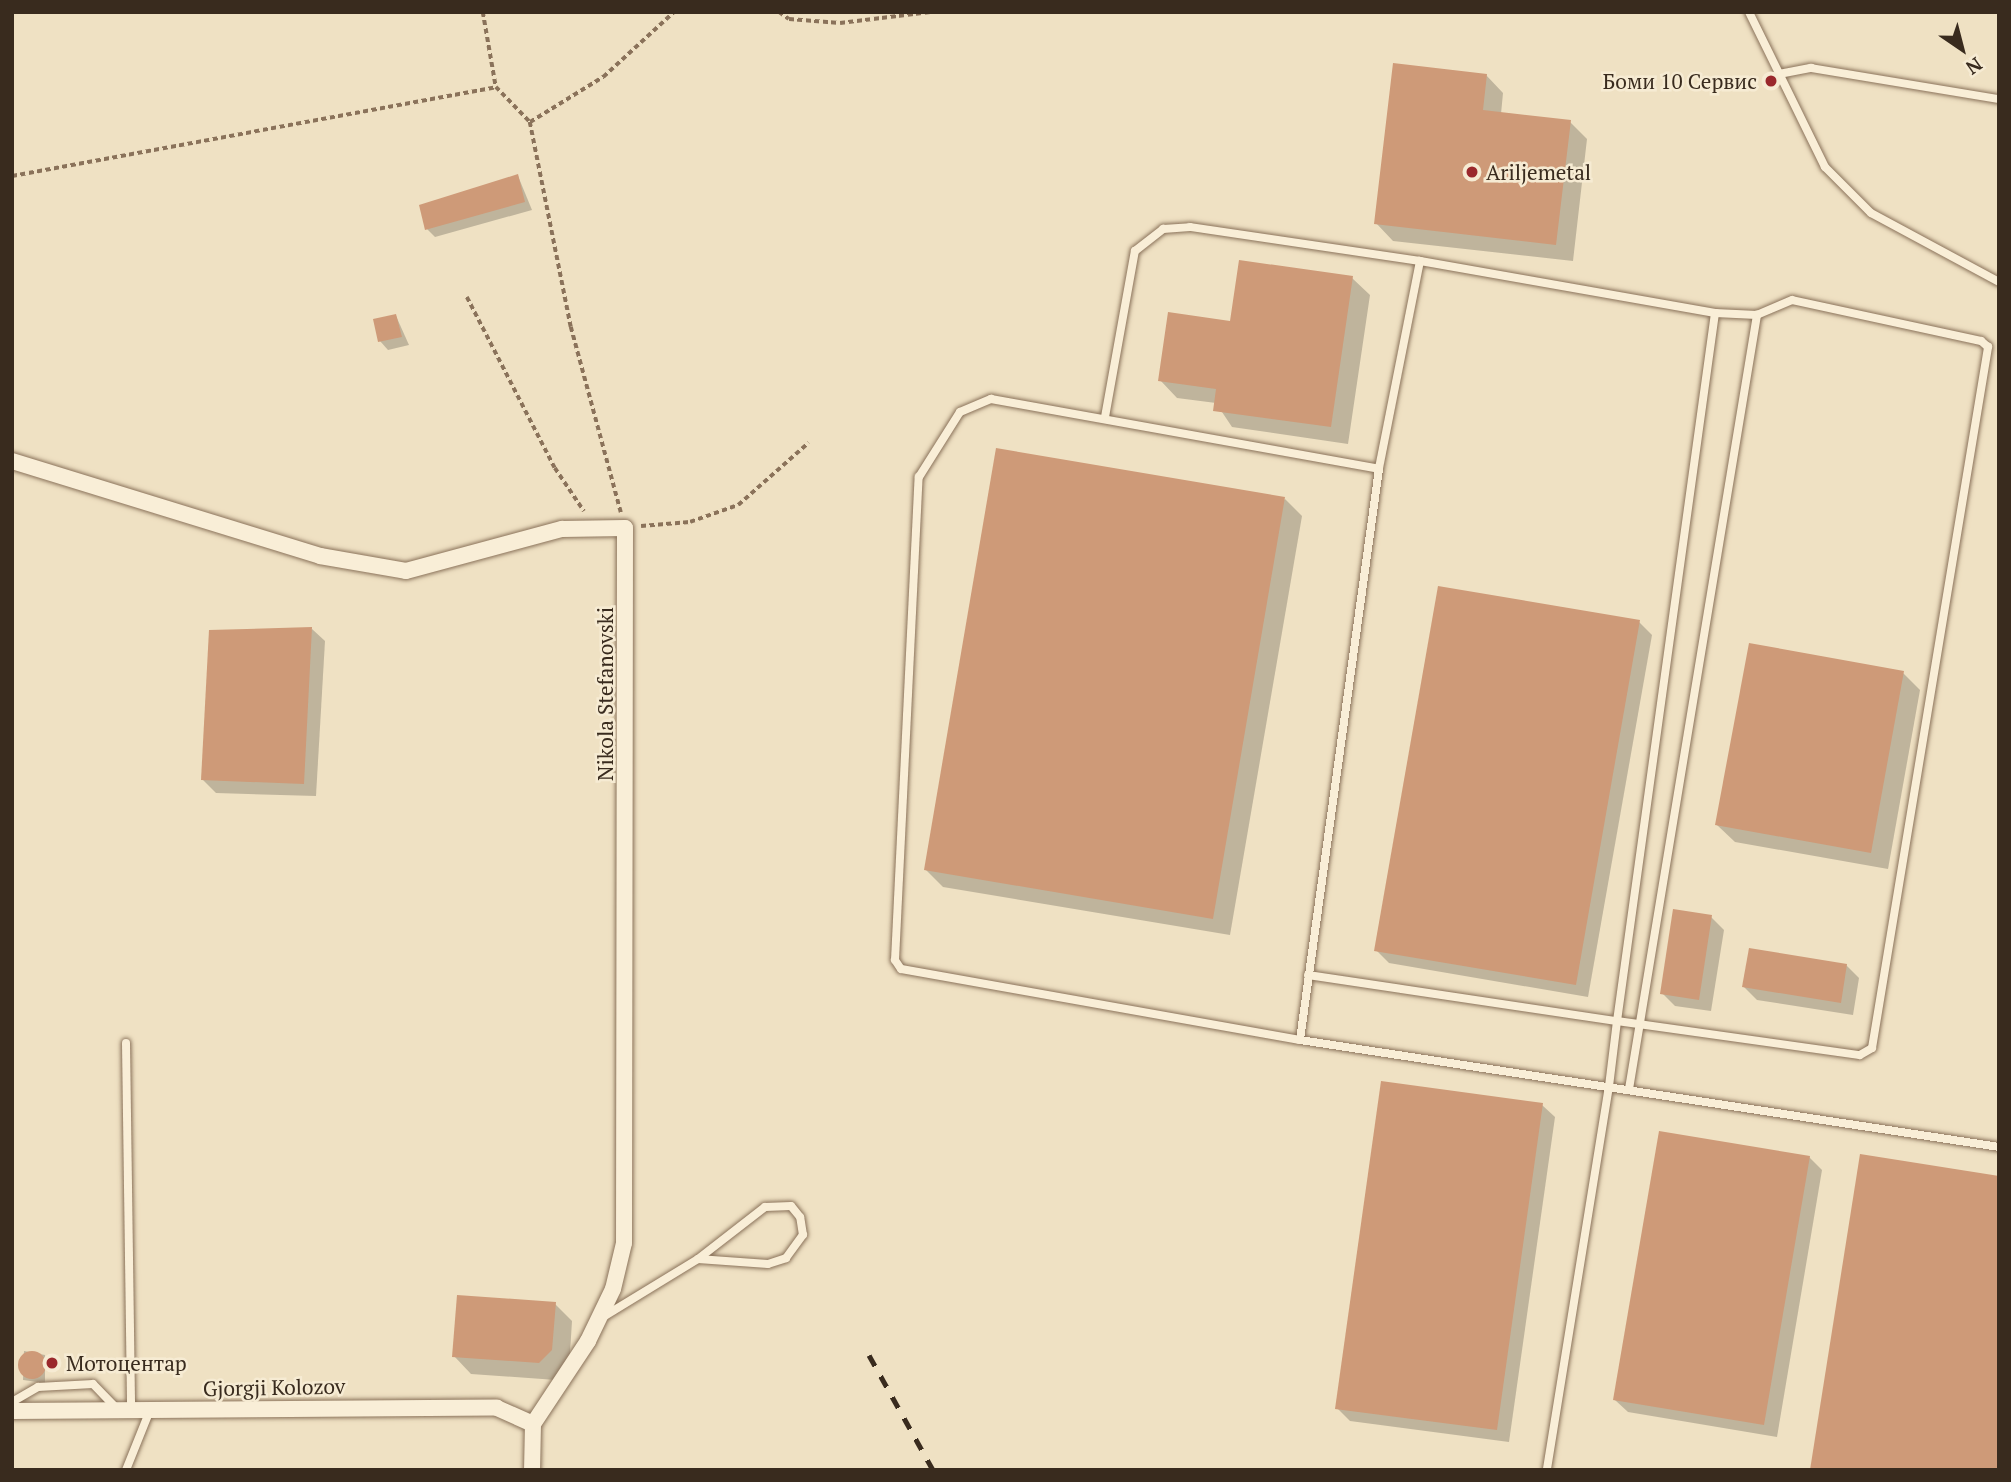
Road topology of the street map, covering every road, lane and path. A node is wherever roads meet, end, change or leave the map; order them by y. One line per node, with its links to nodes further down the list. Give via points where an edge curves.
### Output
1 (483, 12): 7 (path)
2 (674, 12): 9 (path, via 603,77)
3 (779, 12): 4 (path, via 789,19 840,23)
4 (930, 12)
5 (1749, 12): 6 (lane)
6 (1779, 74): 8 (lane, via 1811,68); 12 (lane, via 1825,167 1845,188 1883,220)
7 (496, 87): 9 (path); 10 (path)
8 (1999, 99)
9 (530, 121): 21 (path, via 571,327)
10 (12, 176)
11 (1420, 261): 14 (lane); 16 (lane, via 1190,227 1163,229 1135,251); 19 (lane)
12 (1999, 282)
13 (467, 297): 20 (path, via 571,498)
14 (1715, 313): 15 (lane); 23 (lane)
15 (1757, 315): 24 (lane); 24 (lane, via 1792,300 1981,341 1988,347 1878,1036 1860,1055)
16 (1105, 416): 19 (lane); 25 (lane, via 991,399 960,412 919,477 895,960 909,974)
17 (808, 443): 21 (path, via 738,505 691,522)
18 (12, 461): 21 (street, via 320,556 406,570 562,529)
19 (1379, 469): 22 (lane)
20 (588, 512)
21 (625, 528): 31 (street, Nikola Stefanovski, via 629,1194 613,1289)
22 (1308, 975): 23 (lane); 25 (lane)
23 (1617, 1021): 24 (lane); 27 (lane)
24 (1639, 1024): 28 (lane)
25 (1300, 1040): 27 (lane)
26 (126, 1043): 34 (lane)
27 (1609, 1087): 28 (lane); 39 (lane)
28 (1629, 1089): 29 (lane)
29 (1999, 1147)
30 (698, 1259): 30 (lane, via 768,1264 786,1258 803,1234 800,1217 791,1206 765,1207); 31 (lane)
31 (597, 1321): 36 (street, Nikola Stefanovski)
32 (12, 1402): 34 (lane, via 38,1387 93,1384)
33 (150, 1409): 34 (street, Gjorgji Kolozov); 36 (street, Gjorgji Kolozov, via 497,1408); 37 (lane)
34 (124, 1410): 35 (street, Gjorgji Kolozov)
35 (12, 1411)
36 (533, 1424): 38 (street)
37 (126, 1470)
38 (532, 1470)
39 (1547, 1470)

